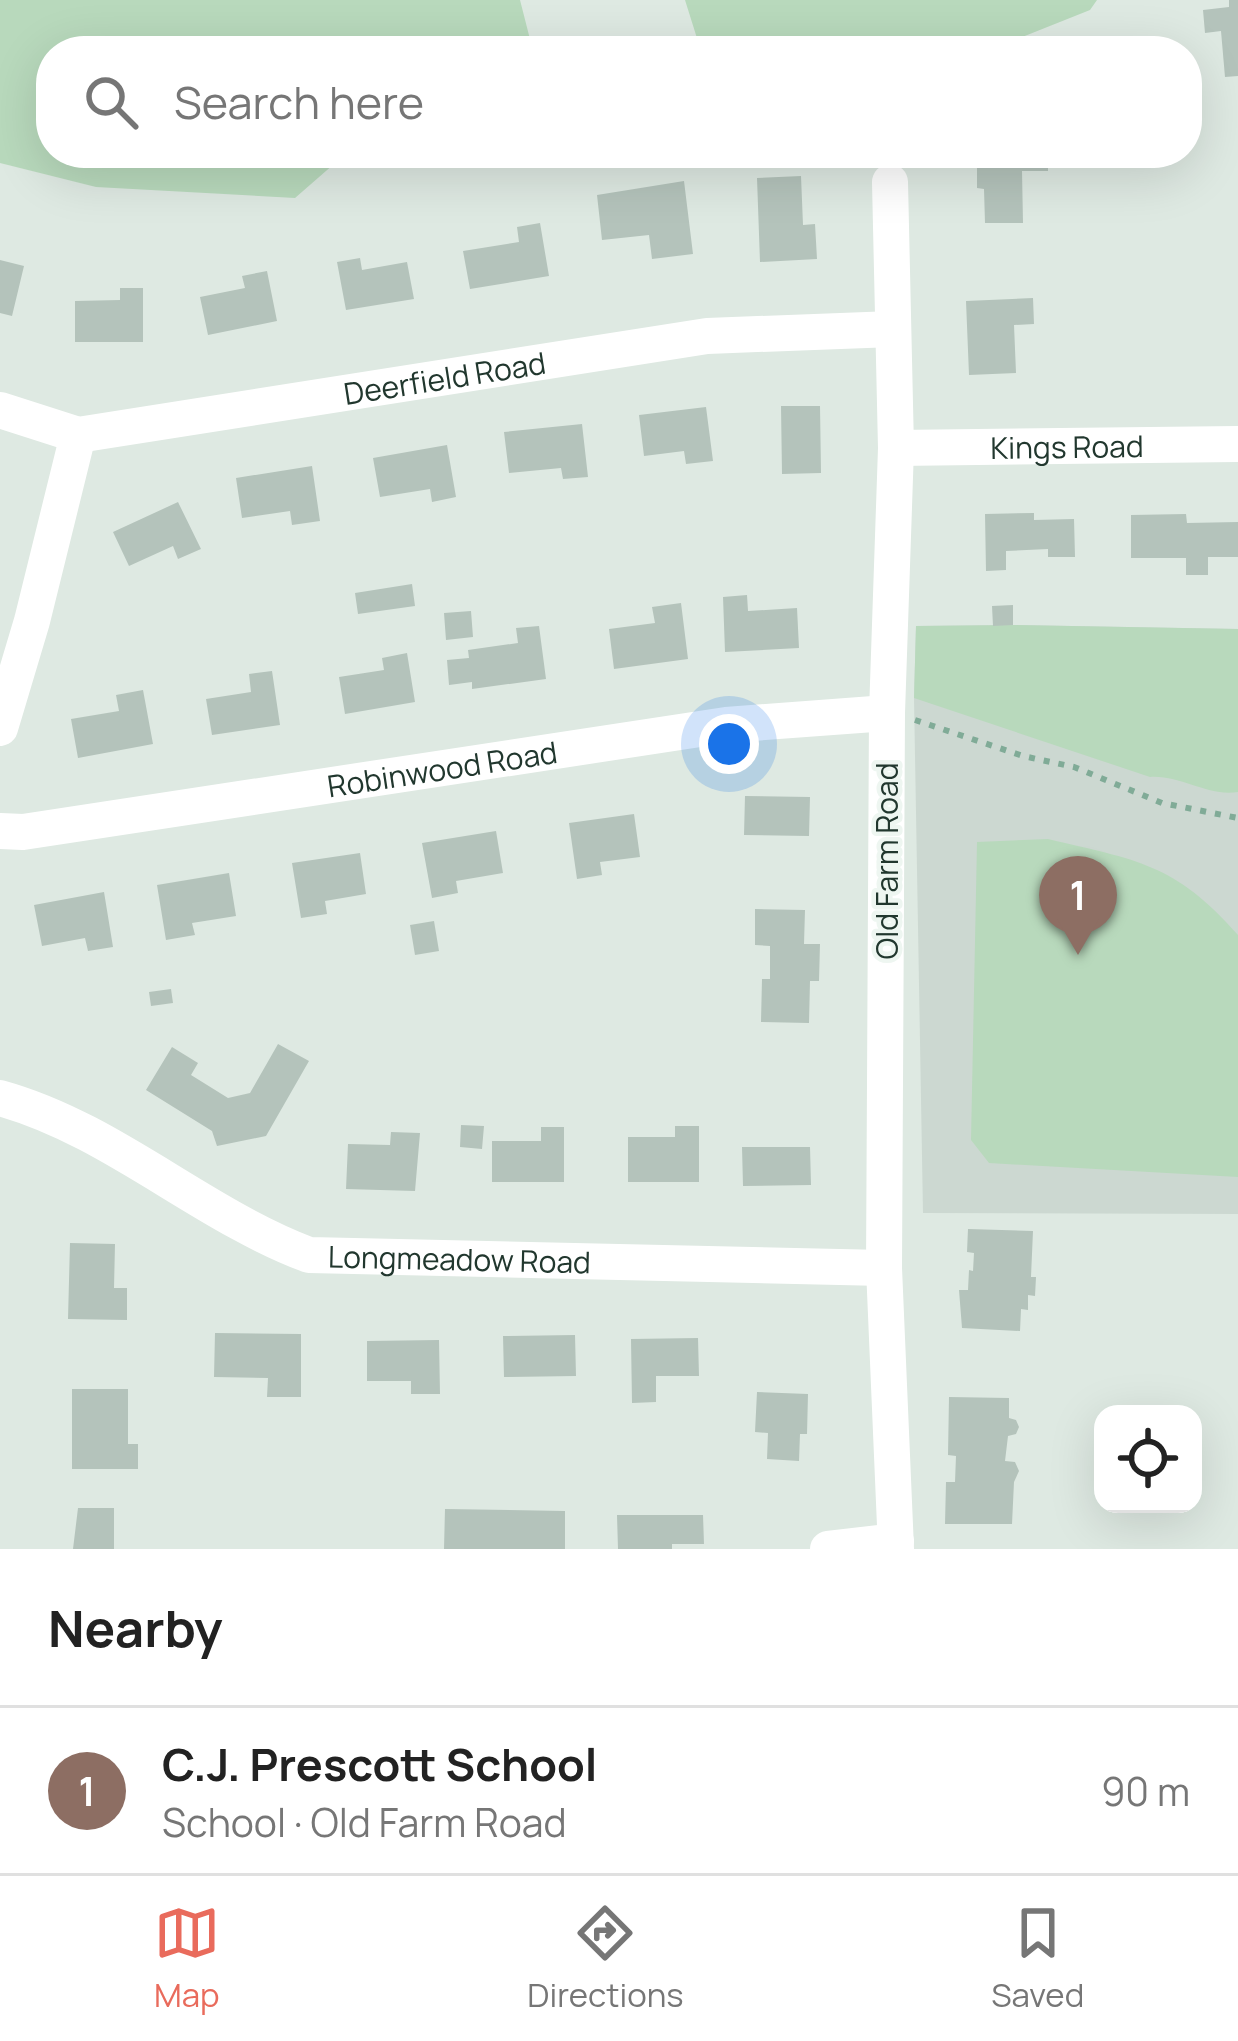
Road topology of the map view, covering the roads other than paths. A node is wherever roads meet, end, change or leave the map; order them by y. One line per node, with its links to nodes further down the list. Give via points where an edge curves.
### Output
1 (890, 182): 2 (street, Old Farm Road)
2 (893, 329): 4 (street, Deerfield Road, via 707,336); 6 (street, Old Farm Road)
3 (0, 410): 4 (street, Deerfield Road)
4 (77, 435): 8 (street)
5 (1238, 444): 6 (street, Kings Road)
6 (896, 448): 7 (street, Old Farm Road)
7 (887, 713): 9 (street, Robinwood Road, via 726,725); 11 (street, Old Farm Road)
8 (0, 728)
9 (0, 831)
10 (0, 1099): 11 (street, Longmeadow Road, via 91,1135 222,1214 309,1255)
11 (884, 1268): 12 (street, Old Farm Road)
12 (896, 1545): 13 (street)
13 (828, 1549)

